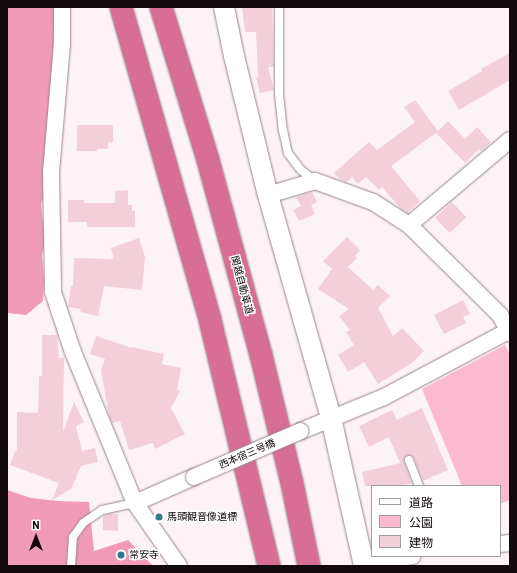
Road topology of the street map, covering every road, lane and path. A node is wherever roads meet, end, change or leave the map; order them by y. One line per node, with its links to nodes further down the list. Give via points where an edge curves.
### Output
1 (62, 7): 14 (street, via 62,44 51,172 53,292 73,352)
2 (121, 7): 19 (highway, via 210,320)
3 (161, 7): 20 (highway, 関越自動車道, via 208,160 261,355)
4 (224, 7): 8 (street)
5 (279, 7): 7 (lane, via 283,130 288,153 301,170)
6 (510, 140): 9 (street)
7 (315, 181): 8 (street); 9 (street, via 373,202)
8 (268, 195): 11 (street)
9 (409, 225): 10 (street, via 500,315)
10 (509, 332): 11 (street, 西本宿三号橋, via 384,397)
11 (331, 418): 14 (street, 西本宿三号橋, bridge); 16 (street)
12 (409, 460): 13 (lane)
13 (419, 485)
14 (135, 503): 17 (lane, via 102,510 83,524 73,537); 18 (street)
15 (407, 557): 16 (street)
16 (364, 564)
17 (71, 566)
18 (179, 566)
19 (269, 566)
20 (309, 566)

